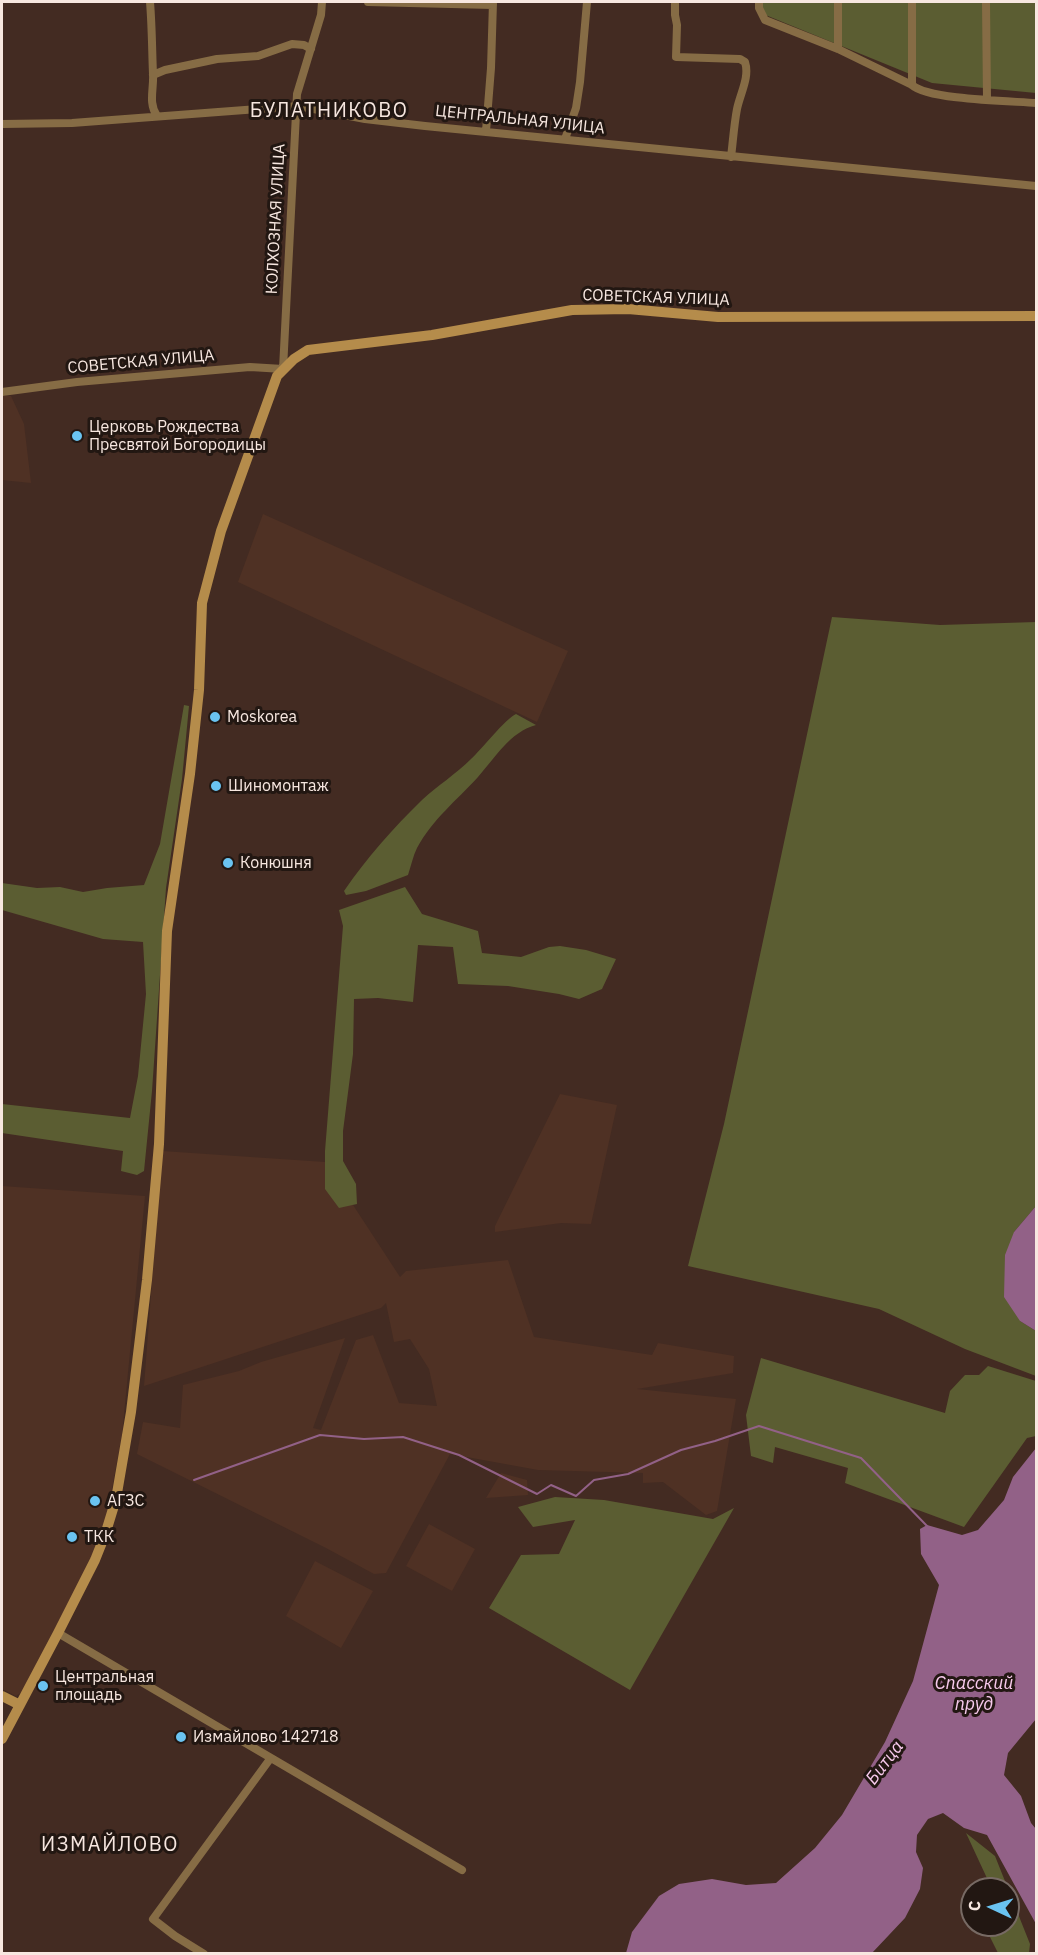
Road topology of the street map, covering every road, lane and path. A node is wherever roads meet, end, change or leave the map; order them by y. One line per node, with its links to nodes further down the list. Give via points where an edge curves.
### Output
1 (150, 2): 13 (street)
2 (322, 2): 11 (street, КОЛХОЗНАЯ УЛИЦА)
3 (368, 2): 10 (street)
4 (587, 2): 21 (street, via 576,108)
5 (675, 2): 22 (street, via 676,57 745,62 746,76)
6 (759, 2): 12 (street, via 765,20)
7 (838, 2): 12 (street)
8 (912, 2): 14 (street)
9 (986, 2): 15 (street)
10 (493, 3): 20 (street)
11 (311, 49): 13 (street, via 292,44 258,56 217,59); 17 (street, КОЛХОЗНАЯ УЛИЦА, via 297,94)
12 (838, 49): 14 (street)
13 (153, 75): 18 (street, via 151,100)
14 (912, 85): 15 (street, via 935,94)
15 (987, 99): 16 (street)
16 (1036, 103)
17 (298, 106): 18 (street, ЦЕНТРАЛЬНАЯ УЛИЦА); 20 (street, ЦЕНТРАЛЬНАЯ УЛИЦА, via 365,119); 25 (street, КОЛХОЗНАЯ УЛИЦА)
18 (158, 116): 19 (street, ЦЕНТРАЛЬНАЯ УЛИЦА)
19 (2, 124)
20 (486, 131): 21 (street, ЦЕНТРАЛЬНАЯ УЛИЦА)
21 (565, 139): 22 (street, ЦЕНТРАЛЬНАЯ УЛИЦА)
22 (731, 157): 23 (street, ЦЕНТРАЛЬНАЯ УЛИЦА)
23 (1036, 186)
24 (1036, 316): 25 (street, СОВЕТСКАЯ УЛИЦА, via 718,316 572,309 410,338 308,350)
25 (283, 369): 26 (street, СОВЕТСКАЯ УЛИЦА, via 250,367); 27 (street, СОВЕТСКАЯ УЛИЦА, via 274,382 221,531 202,603 199,690 167,931 159,1144 147,1280 124,1458 105,1535)
26 (2, 392)
27 (58, 1634): 29 (street, СОВЕТСКАЯ УЛИЦА); 31 (street)
28 (2, 1696): 29 (street)
29 (20, 1705): 30 (street)
30 (2, 1739)
31 (270, 1759): 32 (street); 33 (street, via 153,1919)
32 (462, 1870)
33 (204, 1953)

